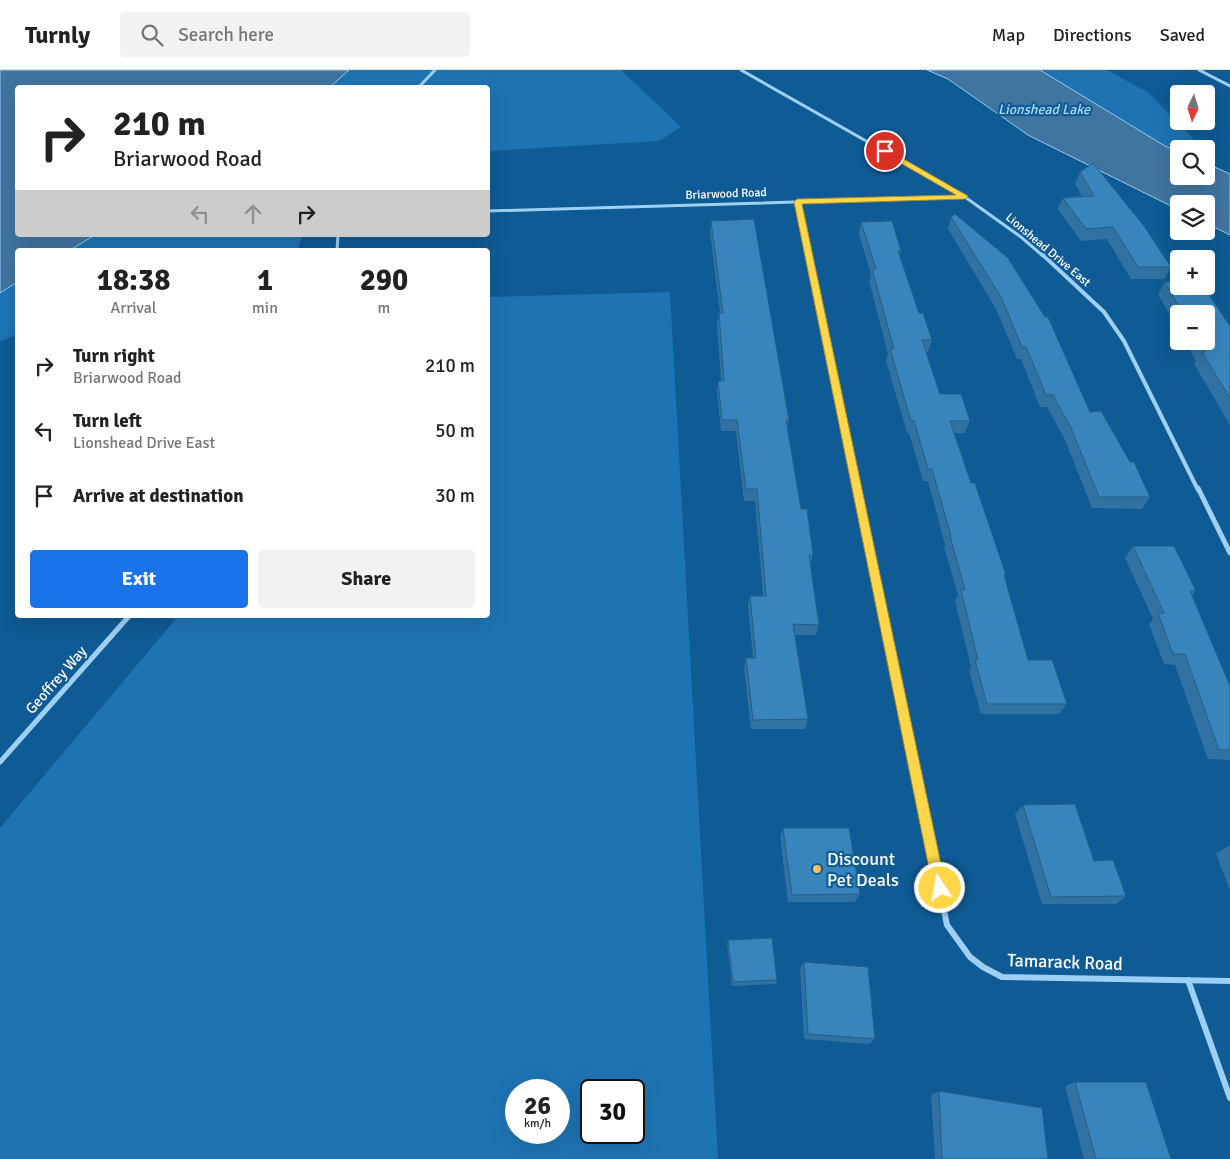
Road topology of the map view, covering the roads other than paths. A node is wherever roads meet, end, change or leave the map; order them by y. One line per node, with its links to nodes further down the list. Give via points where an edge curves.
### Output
1 (435, 70): 4 (street)
2 (741, 70): 6 (street, Lionshead Drive East)
3 (1200, 70): 5 (street)
4 (421, 85)
5 (1230, 86)
6 (965, 196): 7 (street, Briarwood Road); 9 (street, Lionshead Drive East, via 1021,237 1104,312 1124,341)
7 (797, 202): 8 (street, Briarwood Road); 12 (street, Tamarack Road, via 947,925 961,949 981,968 1002,977)
8 (490, 211)
9 (1230, 553)
10 (127, 618): 11 (street, Geoffrey Way)
11 (0, 762)
12 (1188, 980): 13 (street, Tamarack Road); 14 (street)
13 (1230, 981)
14 (1230, 1098)

